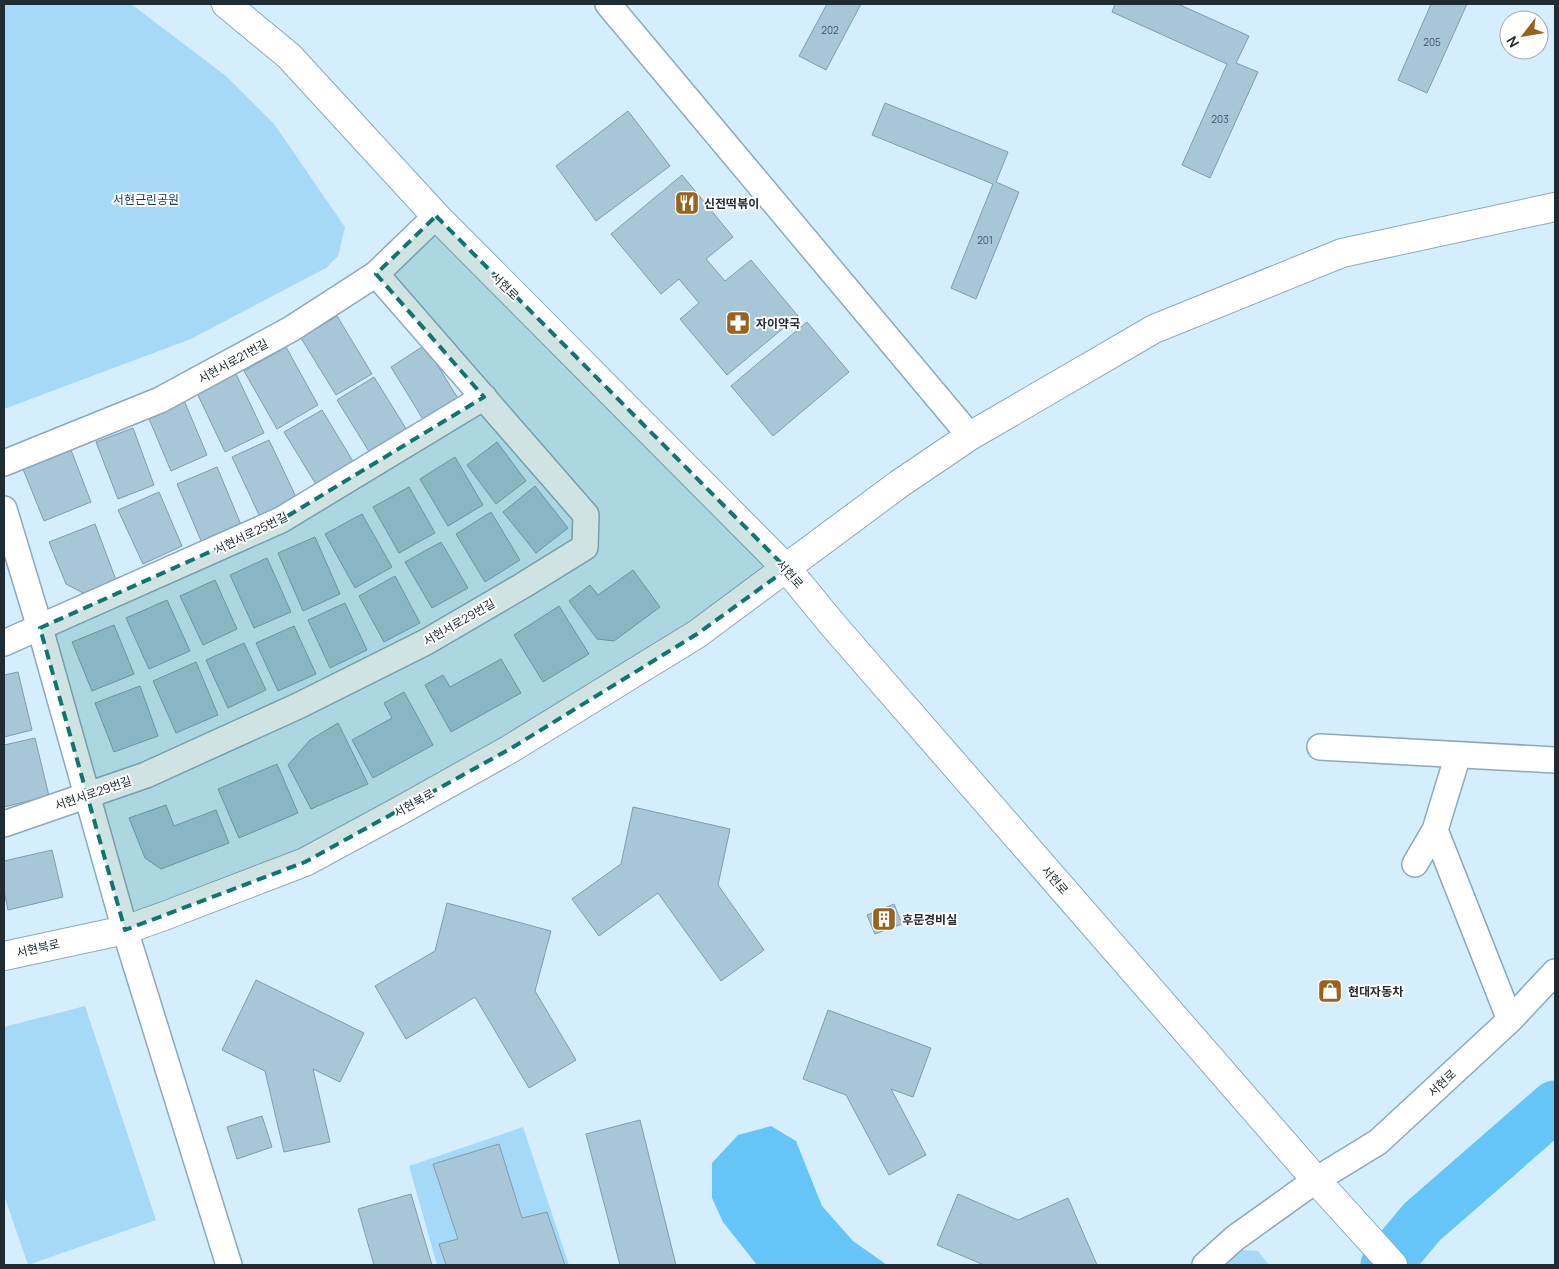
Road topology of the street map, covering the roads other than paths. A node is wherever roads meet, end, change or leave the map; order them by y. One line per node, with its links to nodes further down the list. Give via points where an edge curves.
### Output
1 (226, 4): 4 (street, 서현로, via 289,56)
2 (608, 4): 7 (street)
3 (1555, 207): 7 (street, 서현북로, via 1342,253 1154,329)
4 (436, 216): 5 (street, 서현서로21번길); 10 (street, 서현로)
5 (376, 274): 6 (street, 서현서로29번길); 8 (street, 서현서로21번길, via 291,329 160,400)
6 (484, 397): 11 (street, 서현서로25번길, via 281,520); 16 (street, 서현서로29번길, via 586,514 585,547 426,642 298,706 146,775)
7 (970, 436): 10 (street, 서현북로, via 899,484)
8 (4, 463)
9 (4, 509): 11 (street)
10 (787, 569): 20 (street, 서현북로, via 697,634 510,749 401,810 305,862); 24 (street, 서현로)
11 (40, 628): 12 (street, 서현서로25번길); 16 (street)
12 (4, 643)
13 (1320, 747): 14 (street)
14 (1458, 755): 15 (street); 18 (street)
15 (1555, 760)
16 (88, 795): 17 (street, 서현서로29번길); 20 (street)
17 (4, 824)
18 (1435, 830): 19 (street); 23 (street)
19 (1414, 864)
20 (125, 930): 21 (street, 서현북로); 25 (street)
21 (4, 956)
22 (1555, 972): 23 (street, 서현로)
23 (1510, 1020): 24 (street, 서현로, via 1378,1142)
24 (1316, 1180): 26 (street, via 1234,1238); 27 (street, 서현로)
25 (229, 1265)
26 (1205, 1265)
27 (1393, 1265)

